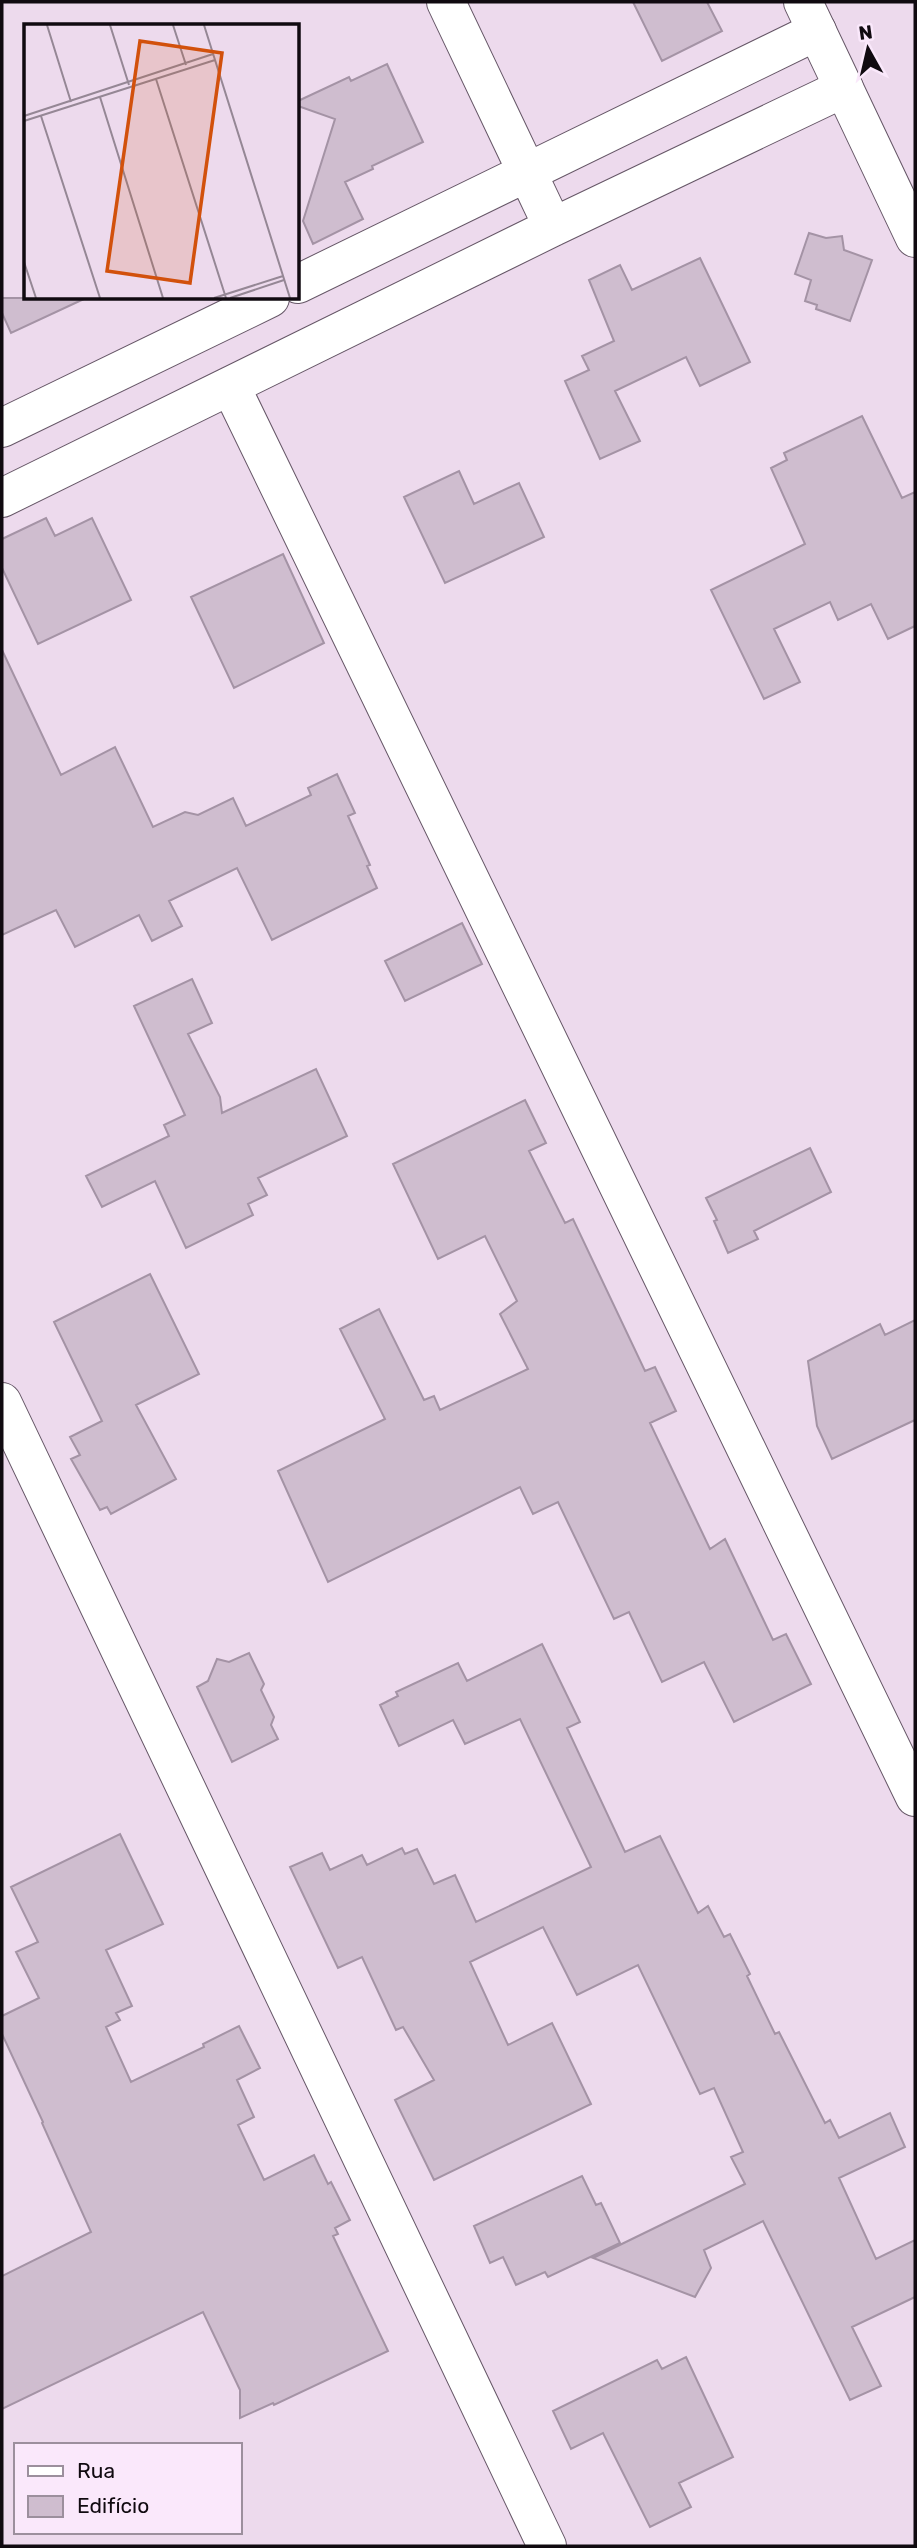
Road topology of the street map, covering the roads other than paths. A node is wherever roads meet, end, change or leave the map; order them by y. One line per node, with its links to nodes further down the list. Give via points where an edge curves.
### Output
1 (446, 2): 4 (street)
2 (810, 16): 3 (street); 4 (street)
3 (844, 88): 5 (street); 6 (street)
4 (527, 173): 5 (street); 7 (street)
5 (553, 227): 9 (street)
6 (915, 238)
7 (299, 284)
8 (268, 299): 10 (street)
9 (231, 387): 11 (street); 13 (street)
10 (2, 428)
11 (2, 498)
12 (2, 1402): 14 (street)
13 (915, 1797)
14 (547, 2546)

